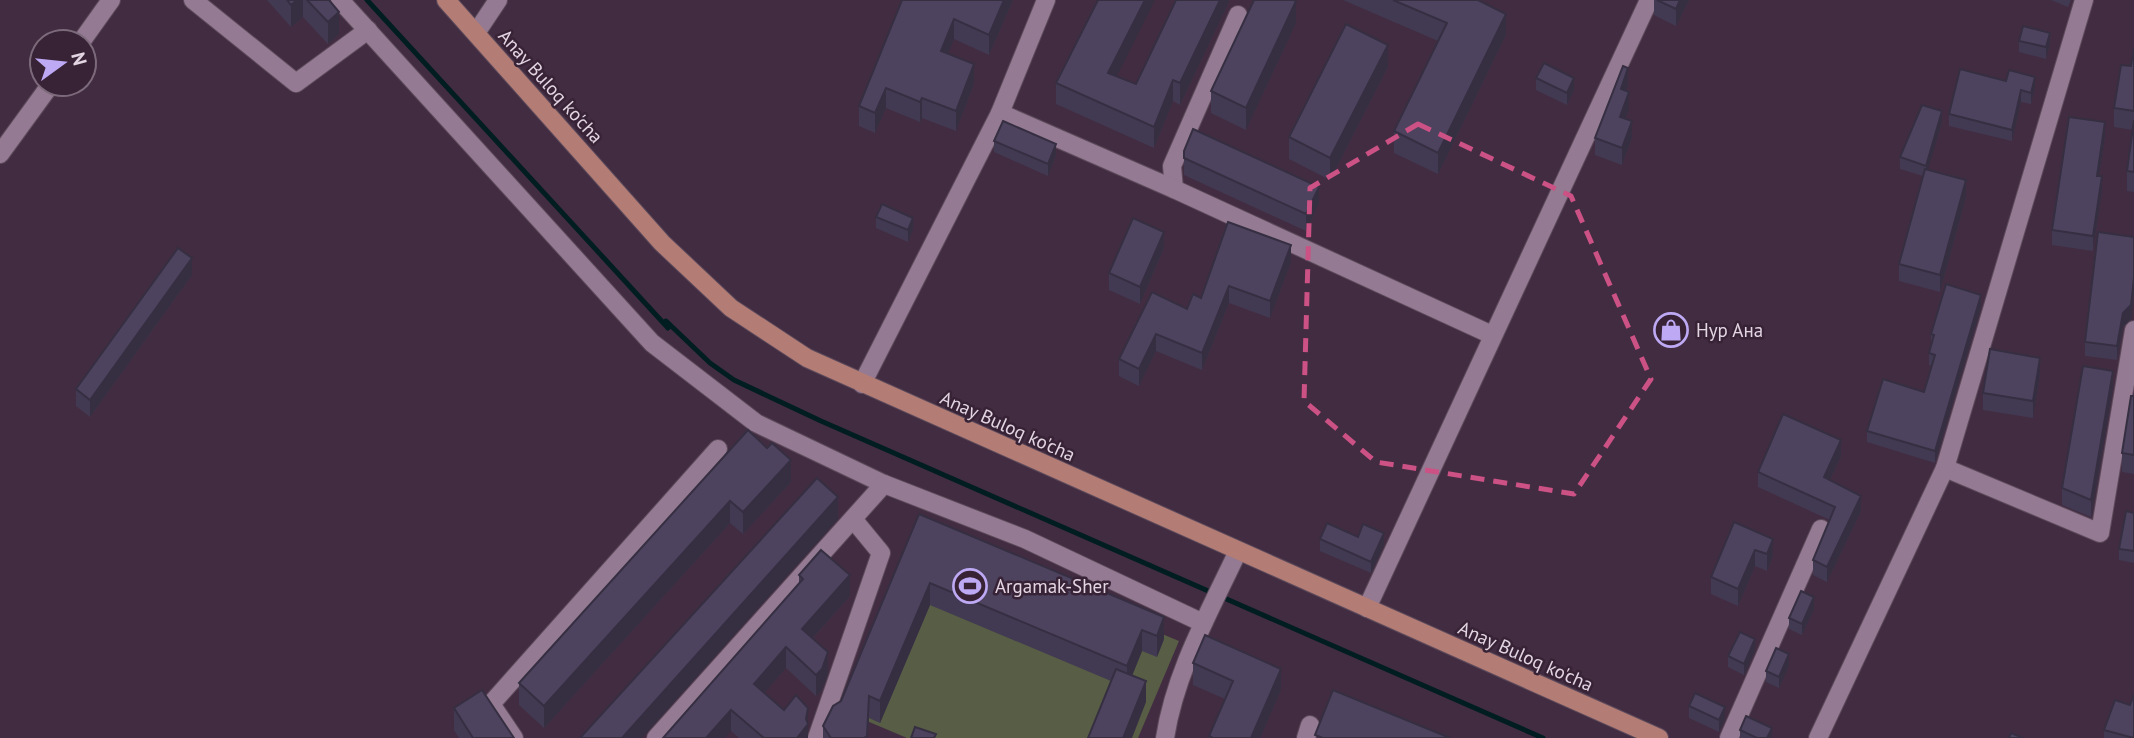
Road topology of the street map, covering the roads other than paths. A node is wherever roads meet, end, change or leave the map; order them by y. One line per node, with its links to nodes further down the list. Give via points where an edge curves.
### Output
1 (111, 0): 10 (street)
2 (193, 0): 11 (street, via 296,83)
3 (340, 0): 11 (street)
4 (446, 0): 12 (main road, Anay Buloq ko'cha)
5 (498, 0): 12 (street)
6 (1046, 0): 14 (street)
7 (1648, 0): 18 (street)
8 (2084, 0): 21 (street)
9 (1238, 16): 16 (street, via 1172,166)
10 (91, 28)
11 (368, 30): 22 (street, via 652,343 756,423)
12 (476, 33): 19 (main road, Anay Buloq ko'cha, via 662,243 704,283 768,334)
13 (41, 98): 15 (street)
14 (1000, 113): 16 (street); 19 (street)
15 (0, 154)
16 (1174, 190): 18 (street)
17 (2134, 330): 21 (street, via 2100,533)
18 (1492, 335): 26 (street)
19 (862, 384): 25 (main road, Anay Buloq ko'cha)
20 (718, 449): 28 (street, via 491,704)
21 (1945, 468): 34 (street)
22 (884, 484): 23 (street); 27 (street, via 1025,539)
23 (853, 519): 29 (street); 30 (street, via 881,553)
24 (1821, 530): 33 (street)
25 (1238, 551): 26 (main road, Anay Buloq ko'cha); 27 (street)
26 (1367, 608): 32 (main road, Anay Buloq ko'cha)
27 (1203, 622): 31 (street, via 1168,716)
28 (513, 738)
29 (656, 738)
30 (817, 738)
31 (1165, 738)
32 (1660, 738)
33 (1729, 738)
34 (1818, 738)

